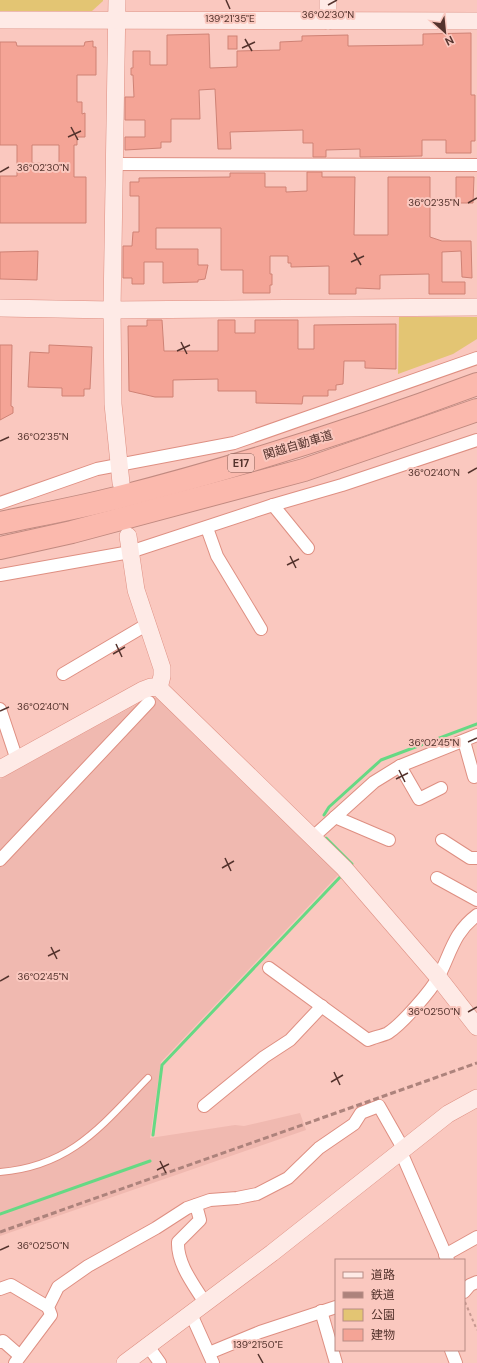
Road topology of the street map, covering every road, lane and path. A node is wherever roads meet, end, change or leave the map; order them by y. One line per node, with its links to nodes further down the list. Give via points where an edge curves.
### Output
1 (117, 0): 4 (street)
2 (328, 0): 5 (street)
3 (0, 20): 4 (street)
4 (117, 20): 5 (street); 7 (street)
5 (328, 21): 6 (street)
6 (477, 21)
7 (114, 164): 8 (street); 11 (street)
8 (477, 165)
9 (477, 307): 11 (street)
10 (0, 308): 11 (street)
11 (112, 310): 16 (street, via 113,404)
12 (477, 358): 16 (street, via 234,443)
13 (477, 384): 20 (highway, 関越自動車道 / E17, via 392,416 220,469 115,498)
14 (477, 410): 23 (highway, 関越自動車道 / E17, via 304,470 72,532)
15 (477, 440): 19 (street)
16 (118, 464): 17 (street); 18 (street)
17 (121, 483)
18 (0, 503)
19 (273, 505): 21 (street); 24 (street)
20 (0, 523)
21 (207, 528): 22 (street); 27 (street, via 217,556)
22 (129, 544): 25 (street); 26 (street, via 136,590)
23 (0, 548)
24 (308, 548)
25 (0, 575)
26 (146, 625): 28 (street); 29 (street, via 162,668 162,676)
27 (261, 629)
28 (63, 674)
29 (154, 695): 33 (street, via 151,687 144,690); 39 (street); 43 (street)
30 (0, 709): 33 (street)
31 (477, 735): 32 (street)
32 (464, 741): 34 (street); 36 (street)
33 (17, 760): 35 (street)
34 (400, 766): 37 (street, via 419,799); 38 (street, via 374,782)
35 (0, 769)
36 (474, 777)
37 (441, 788)
38 (335, 817): 39 (street); 40 (street)
39 (313, 837): 48 (street, via 347,871)
40 (389, 840)
41 (442, 840): 42 (street, via 470,858)
42 (477, 858)
43 (0, 860)
44 (437, 878): 45 (street)
45 (477, 900)
46 (477, 915): 48 (street, via 457,934)
47 (269, 968): 49 (street)
48 (438, 977): 49 (street, via 413,1010 388,1032 368,1040); 50 (street)
49 (322, 1006): 53 (street, via 290,1040 264,1057)
50 (477, 1027)
51 (148, 1078): 55 (lane, via 92,1136 72,1149 44,1163)
52 (477, 1098): 54 (street, via 448,1114)
53 (204, 1106)
54 (403, 1151): 56 (street, via 378,1106 361,1113 354,1124 319,1148 288,1178 257,1194 210,1200); 58 (street); 63 (street)
55 (0, 1172)
56 (196, 1205): 63 (street, via 200,1220 178,1242 177,1250 184,1269); 64 (street, via 88,1266 58,1287)
57 (477, 1237): 58 (street)
58 (446, 1258)
59 (477, 1282): 61 (street)
60 (0, 1289): 64 (street, via 11,1285)
61 (465, 1291)
62 (465, 1301): 68 (path)
63 (205, 1303): 67 (street)
64 (48, 1307): 73 (street, via 51,1315)
65 (335, 1307): 66 (street)
66 (321, 1311): 72 (street, via 260,1332); 76 (street)
67 (191, 1314): 70 (street); 72 (street)
68 (477, 1330)
69 (0, 1342): 73 (street, via 3,1341)
70 (148, 1346): 74 (street); 75 (street)
71 (451, 1351): 77 (street)
72 (211, 1358)
73 (17, 1359)
74 (125, 1363)
75 (160, 1363)
76 (336, 1363)
77 (456, 1363)

